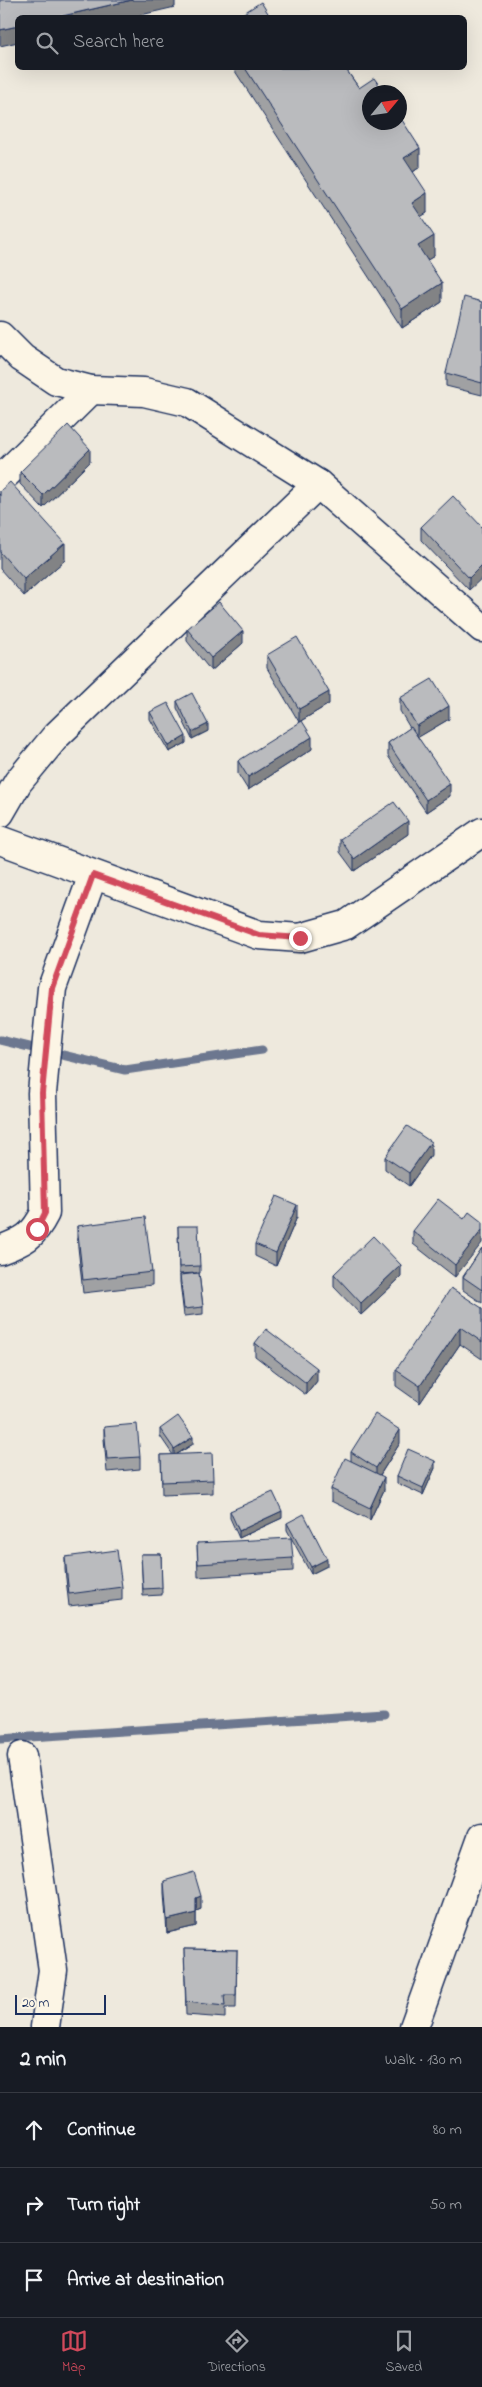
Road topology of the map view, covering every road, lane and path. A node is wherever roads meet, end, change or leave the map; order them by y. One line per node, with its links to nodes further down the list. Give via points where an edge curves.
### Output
1 (0, 336): 2 (street, via 22,358 56,381)
2 (91, 390): 3 (street); 4 (street, via 144,392 187,402)
3 (0, 480)
4 (318, 484): 5 (street); 6 (street, via 56,736 18,782)
5 (482, 628)
6 (0, 813)
7 (482, 832): 9 (street, via 346,925 300,938 259,935)
8 (0, 840): 9 (street)
9 (93, 875): 10 (street, via 52,988 42,1093 45,1213 37,1229 22,1242)
10 (0, 1250)
11 (22, 1756): 13 (street, via 53,1970)
12 (482, 1837): 14 (street)
13 (45, 2027)
14 (414, 2027)

